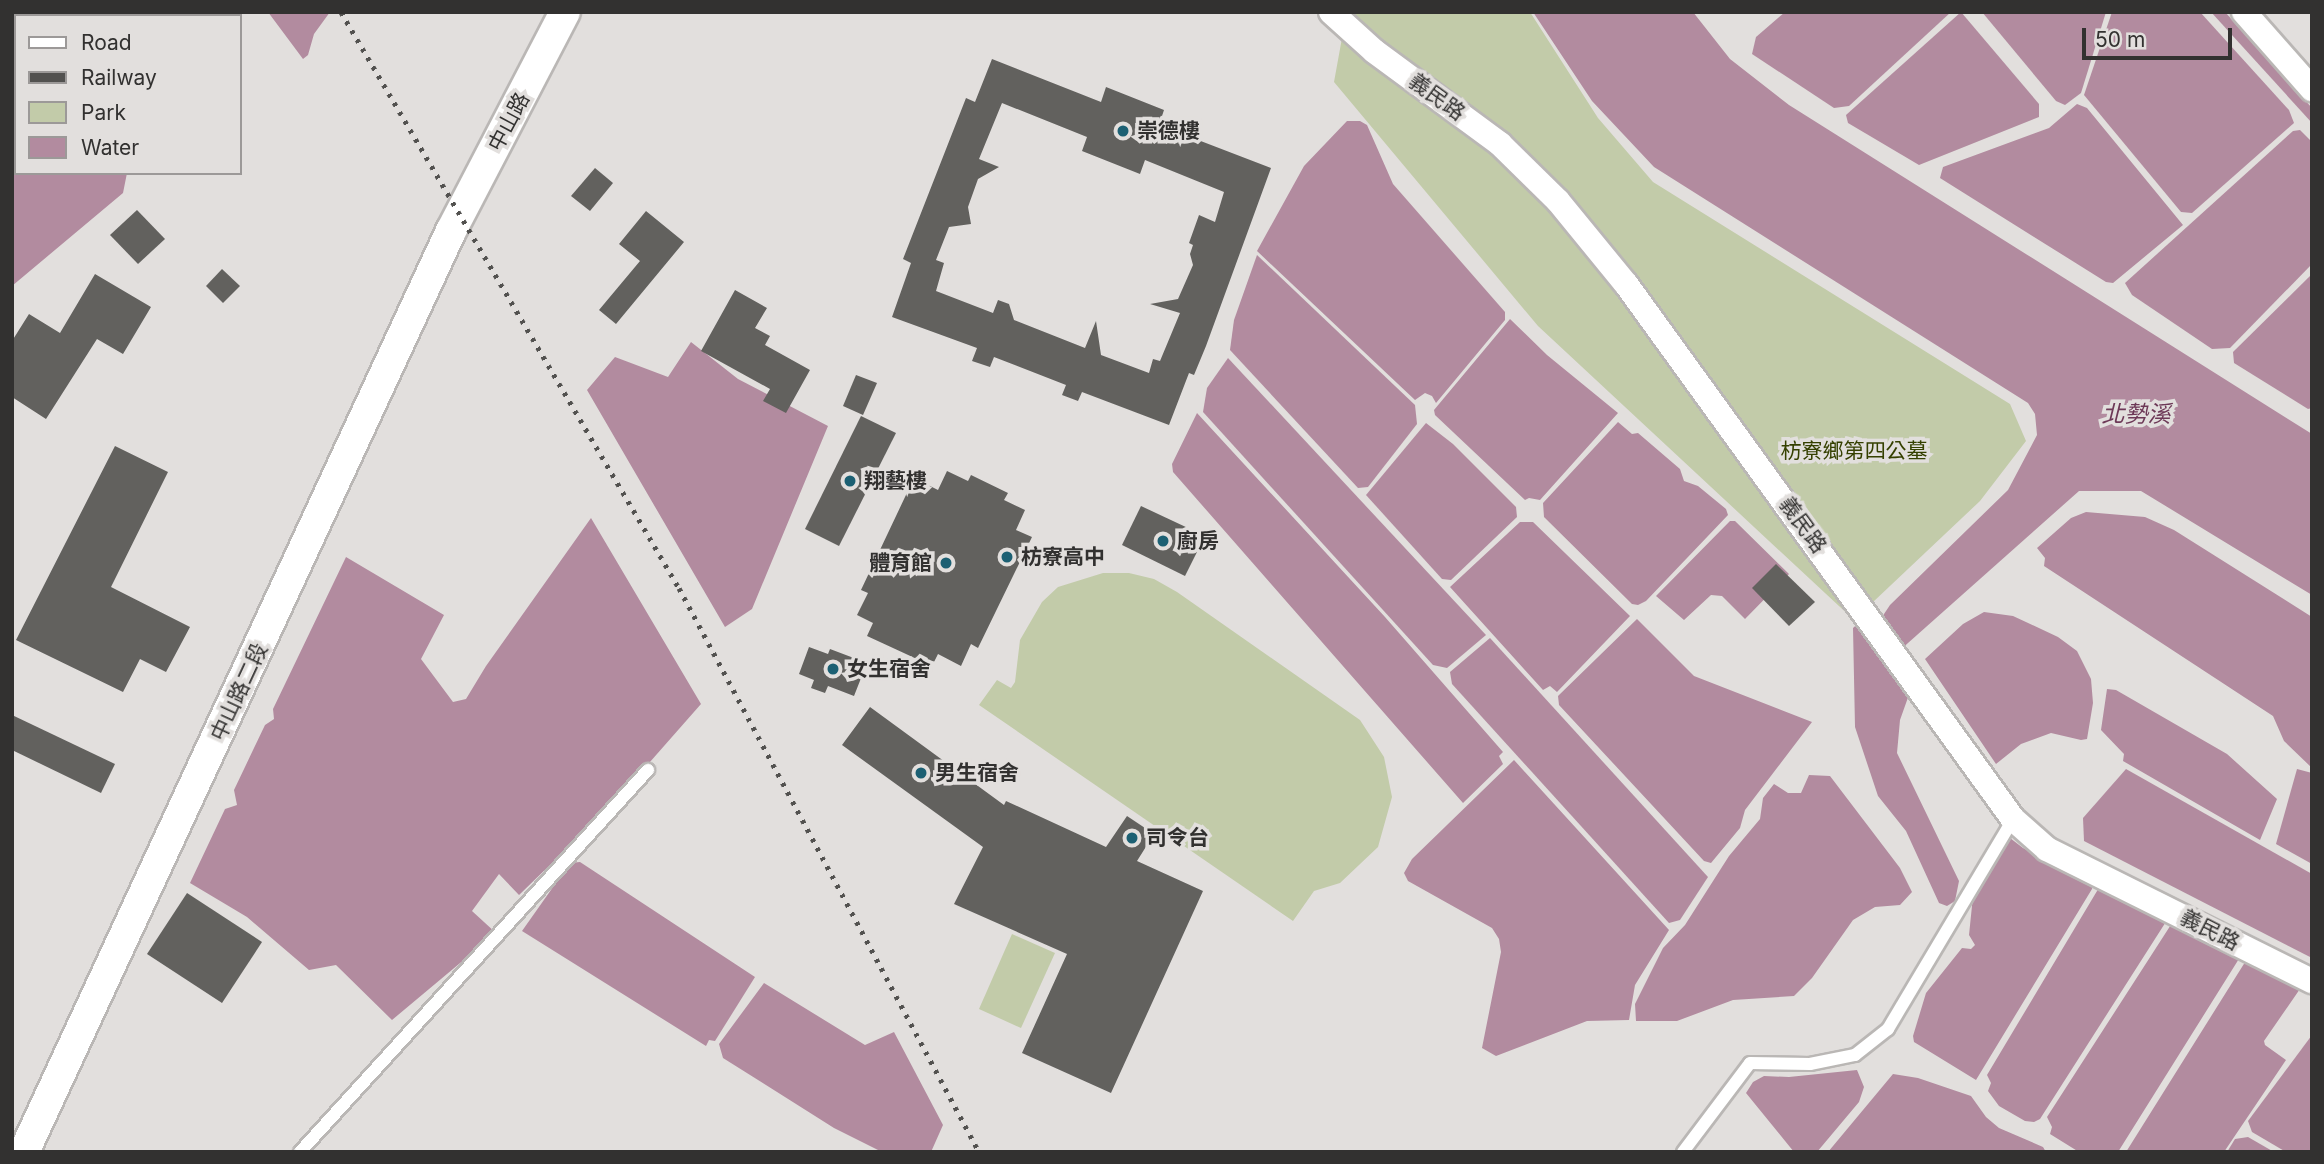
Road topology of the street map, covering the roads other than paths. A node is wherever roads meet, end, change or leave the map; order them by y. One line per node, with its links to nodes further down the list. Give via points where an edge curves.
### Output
1 (565, 12): 5 (street, 中山路)
2 (1331, 12): 7 (street, 義民路, via 1374,51 1500,144 1558,201 1626,284)
3 (2244, 12): 4 (street)
4 (2312, 89)
5 (451, 231): 9 (street, 中山路二段)
6 (648, 770): 10 (lane)
7 (2013, 819): 8 (street, 義民路, via 2047,849); 11 (lane, via 1888,1029 1856,1055 1810,1064 1749,1063)
8 (2312, 981)
9 (24, 1152)
10 (300, 1152)
11 (1684, 1152)

